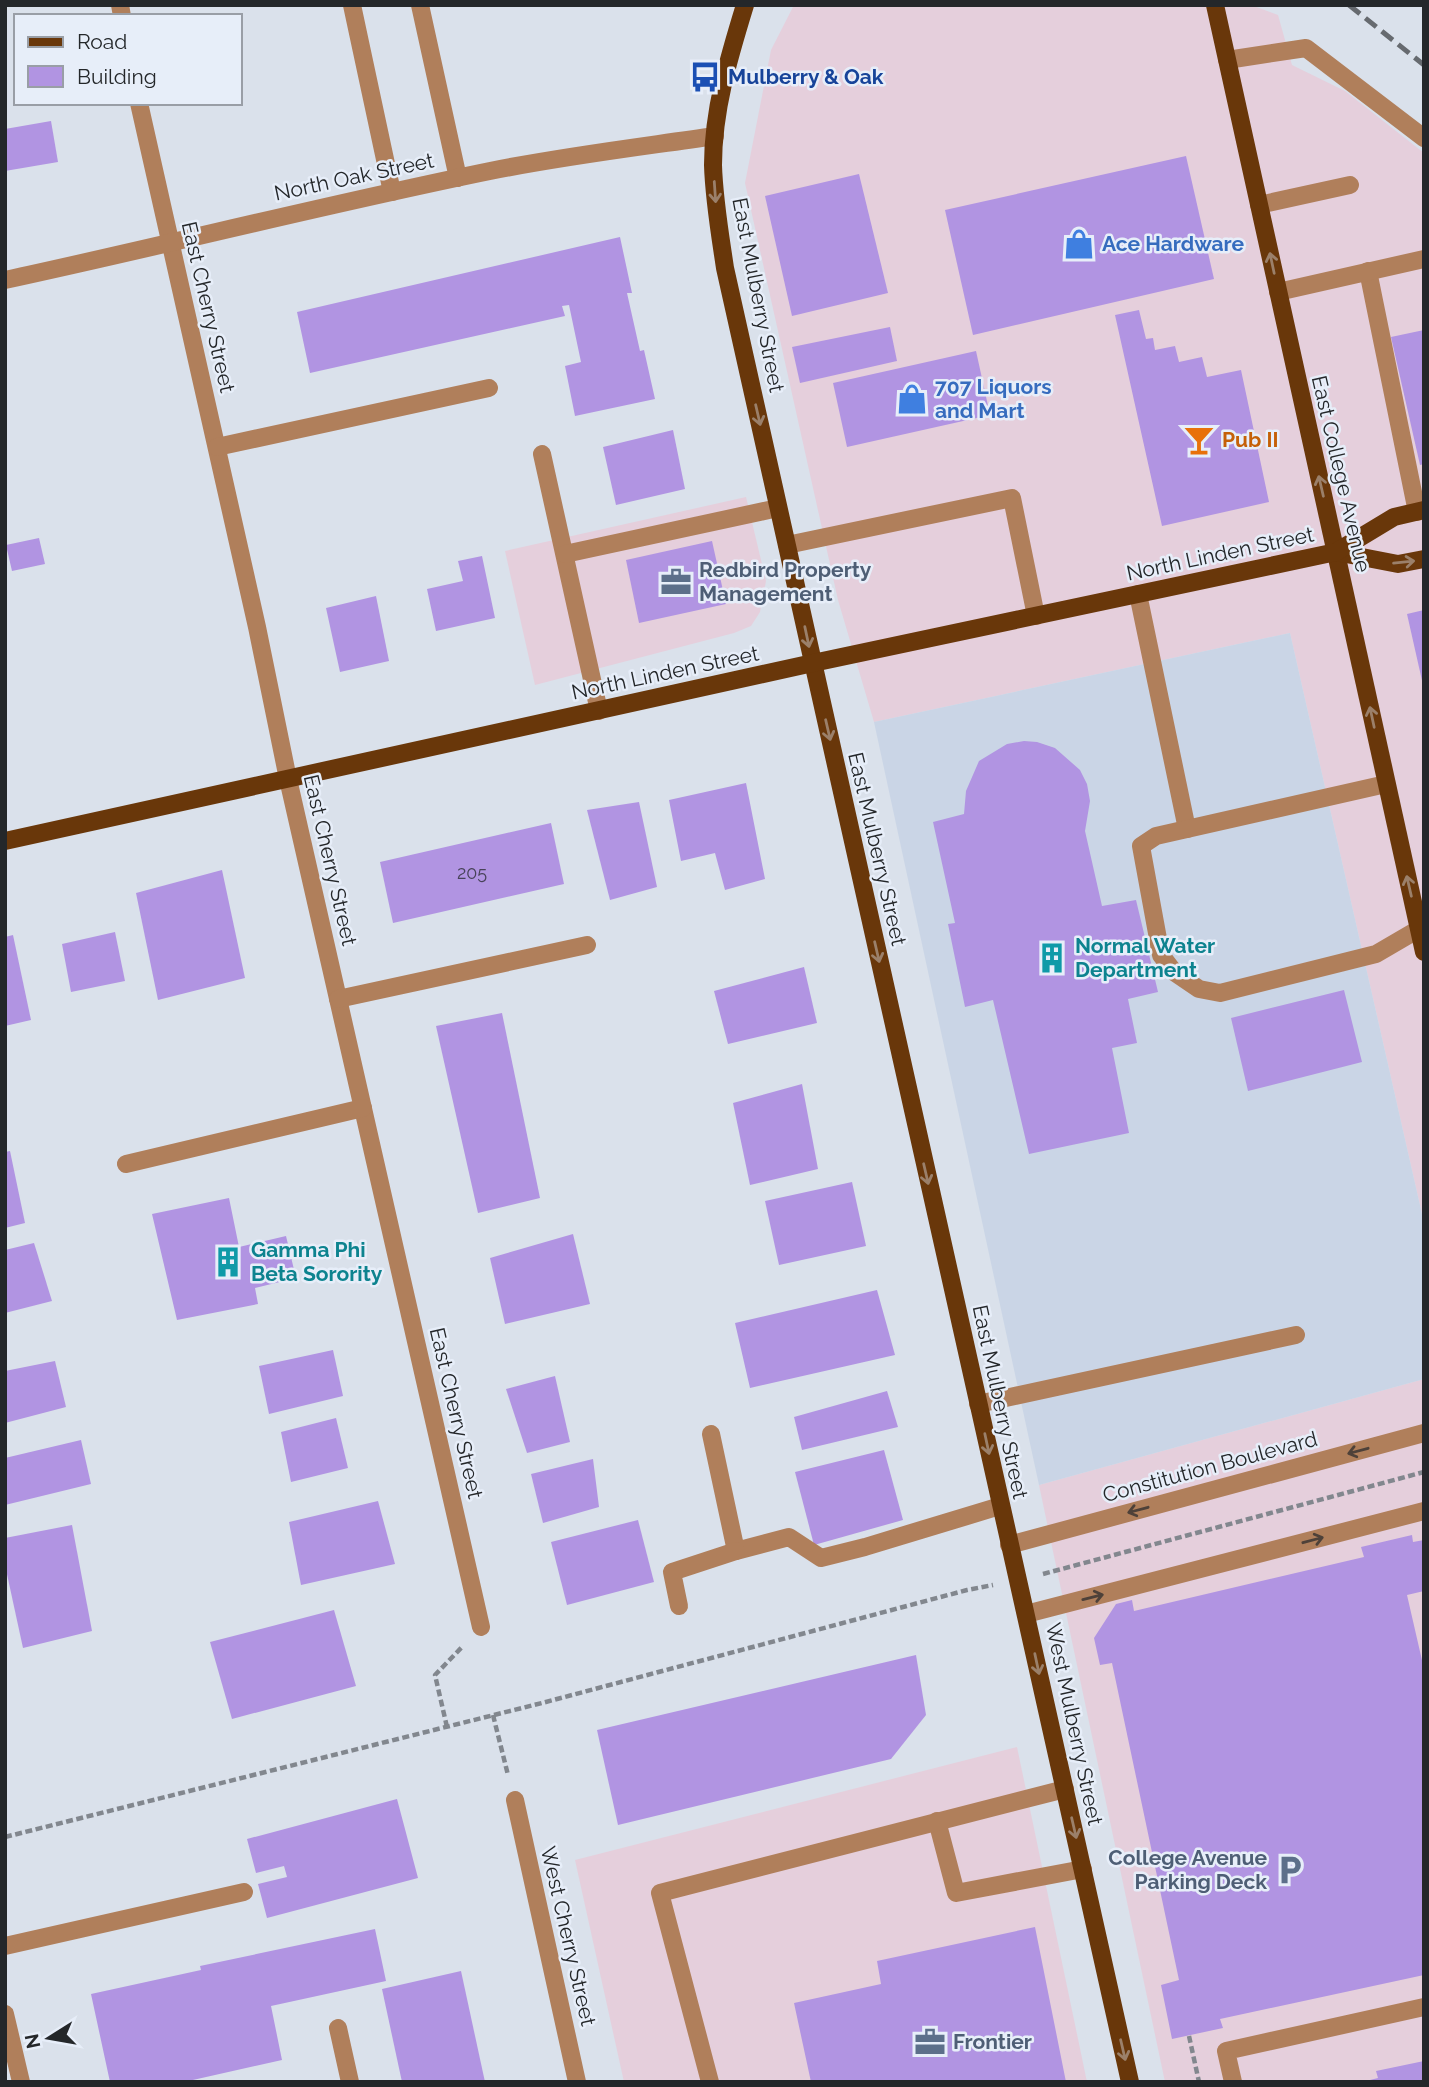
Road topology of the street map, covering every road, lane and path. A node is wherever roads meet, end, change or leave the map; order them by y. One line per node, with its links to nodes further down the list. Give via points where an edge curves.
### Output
1 (352, 5): 11 (street)
2 (420, 5): 9 (street)
3 (746, 5): 7 (main road, East Mulberry Street, via 725,72)
4 (1215, 5): 5 (main road, East College Avenue)
5 (1227, 60): 8 (street, via 1306,48); 12 (main road, East College Avenue)
6 (139, 105): 13 (street, East Cherry Street)
7 (716, 130): 9 (street, North Oak Street); 21 (main road, East Mulberry Street, one-way to 21, via 713,165 725,268)
8 (1424, 138)
9 (458, 178): 11 (street, North Oak Street)
10 (1350, 185): 12 (street)
11 (392, 192): 13 (street, North Oak Street)
12 (1259, 205): 17 (main road, East College Avenue, one-way to 12)
13 (170, 244): 16 (street, North Oak Street); 19 (street, East Cherry Street)
14 (1424, 259): 15 (street)
15 (1368, 271): 17 (street); 22 (street)
16 (5, 280)
17 (1278, 292): 24 (main road, East College Avenue, one-way to 17)
18 (489, 388): 19 (street)
19 (217, 447): 31 (street, East Cherry Street)
20 (542, 454): 25 (street)
21 (778, 508): 23 (main road, East Mulberry Street); 25 (street)
22 (1420, 511): 24 (main road, via 1394,517)
23 (787, 545): 28 (street, via 1012,498); 29 (main road, East Mulberry Street, one-way to 29)
24 (1336, 552): 26 (main road, one-way to 26, via 1398,564); 27 (main road, North Linden Street); 32 (main road, East College Avenue, one-way to 24)
25 (565, 554): 30 (street)
26 (1424, 559)
27 (1138, 594): 28 (main road, North Linden Street); 33 (street)
28 (1036, 616): 29 (main road, North Linden Street)
29 (813, 663): 30 (main road, North Linden Street); 42 (main road, East Mulberry Street, one-way to 42)
30 (599, 710): 31 (main road, North Linden Street)
31 (288, 779): 34 (main road, North Linden Street); 38 (street, East Cherry Street)
32 (1386, 783): 33 (street); 35 (main road, East College Avenue, one-way to 32)
33 (1187, 829): 35 (street, via 1156,836 1141,846 1161,955 1174,972 1199,989 1220,993 1376,954)
34 (5, 841)
35 (1421, 927): 37 (main road, East College Avenue)
36 (587, 945): 38 (street)
37 (1424, 952)
38 (338, 999): 39 (street, East Cherry Street)
39 (363, 1108): 40 (street); 53 (street, East Cherry Street)
40 (126, 1164)
41 (1296, 1335): 42 (street)
42 (978, 1404): 46 (main road, East Mulberry Street, one-way to 46)
43 (1424, 1433): 48 (street, Constitution Boulevard, one-way to 48)
44 (710, 1434): 49 (street)
45 (1424, 1472): 50 (path)
46 (1000, 1506): 48 (main road, East Mulberry Street); 49 (street, via 821,1558 789,1537)
47 (1424, 1511): 52 (street, one-way to 47)
48 (1009, 1545): 50 (main road, East Mulberry Street)
49 (736, 1551): 51 (street, via 671,1572)
50 (1018, 1581): 52 (main road, West Mulberry Street); 54 (path, via 967,1590)
51 (679, 1606)
52 (1026, 1614): 56 (main road, West Mulberry Street, one-way to 56)
53 (481, 1627): 55 (path, via 435,1675)
54 (493, 1715): 55 (path); 57 (path)
55 (447, 1727): 59 (path)
56 (1065, 1789): 58 (street); 60 (main road, West Mulberry Street, one-way to 60)
57 (514, 1800): 69 (street, West Cherry Street)
58 (937, 1821): 60 (street, via 956,1893); 70 (street, via 660,1893)
59 (5, 1838)
60 (1083, 1869): 71 (main road, West Mulberry Street, one-way to 71)
61 (244, 1892): 62 (street)
62 (5, 1946)
63 (1424, 2007): 73 (street, via 1226,2052)
64 (6, 2022): 67 (street)
65 (338, 2028): 68 (street)
66 (1189, 2036): 72 (path)
67 (21, 2082)
68 (350, 2082)
69 (577, 2082)
70 (710, 2082)
71 (1130, 2082)
72 (1199, 2082)
73 (1233, 2082)

